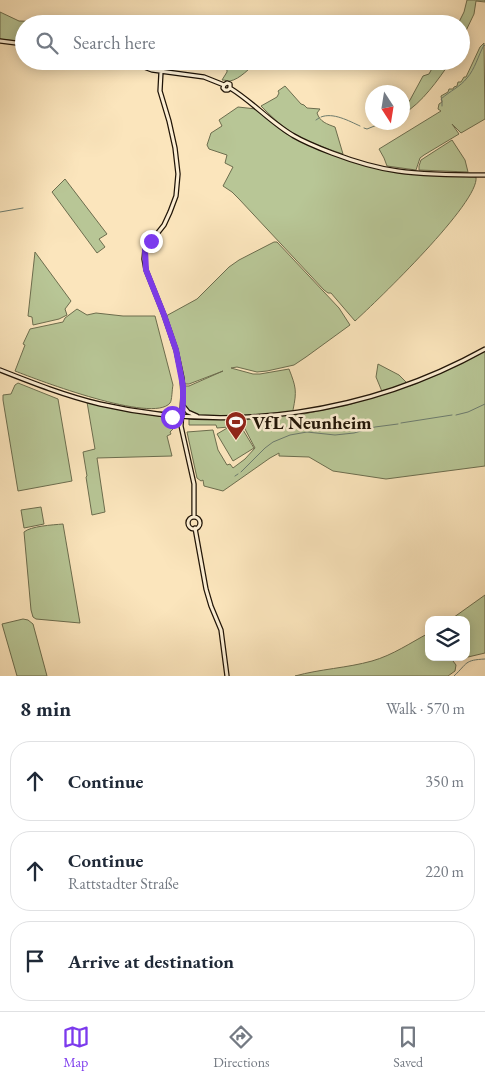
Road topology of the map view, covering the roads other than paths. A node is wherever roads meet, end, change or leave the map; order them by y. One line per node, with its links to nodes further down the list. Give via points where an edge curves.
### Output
1 (0, 41): 2 (street)
2 (15, 43)
3 (152, 70): 4 (street)
4 (161, 72): 5 (street, via 204,77 224,85 225,90 230,88 242,95 294,136 364,164 397,171); 8 (street, via 160,91 175,148 178,174 176,196 170,212 145,250 144,259 178,359)
5 (485, 176)
6 (485, 349): 11 (street, via 420,380 358,400 271,416)
7 (0, 370): 9 (street, via 77,398)
8 (183, 401): 10 (street); 11 (street, via 188,412)
9 (167, 414): 10 (street); 12 (street, via 176,418)
10 (182, 416): 11 (street); 12 (street)
11 (200, 417)
12 (181, 426): 13 (street, via 194,484)
13 (194, 517): 14 (street, via 200,522); 14 (street, via 188,519 188,524)
14 (195, 528): 15 (street, via 206,589 221,630)
15 (227, 676)

